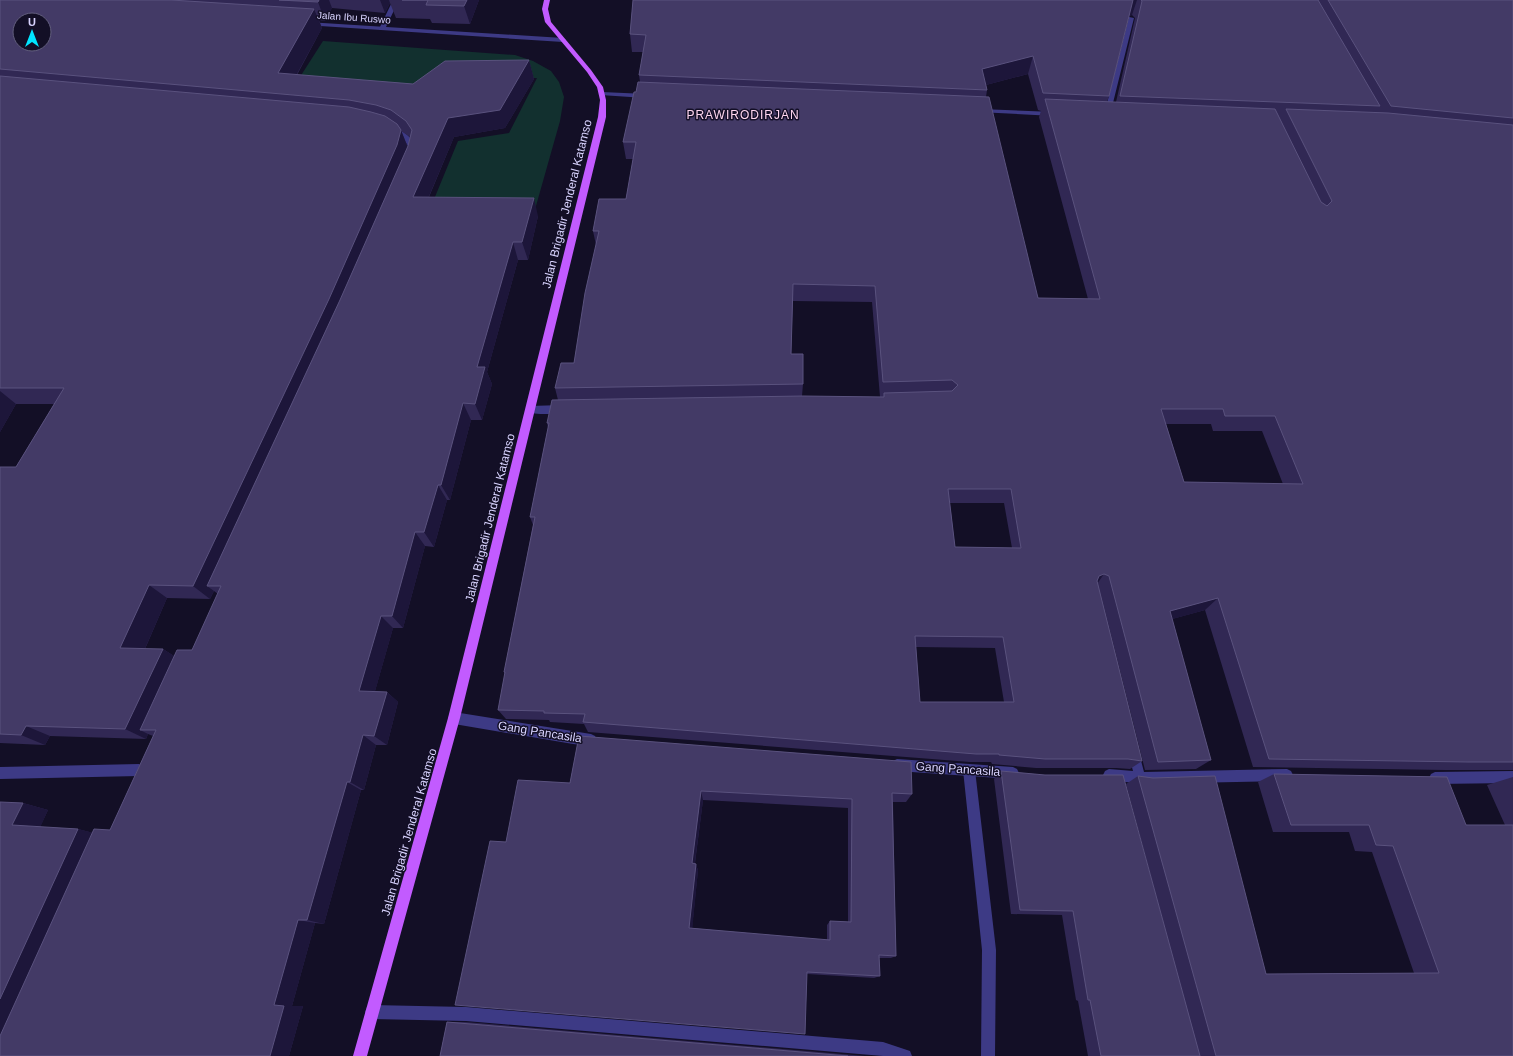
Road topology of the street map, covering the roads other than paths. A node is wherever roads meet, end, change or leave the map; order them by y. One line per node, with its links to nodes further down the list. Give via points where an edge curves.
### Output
1 (396, 0): 5 (street)
2 (547, 0): 6 (main road, Jalan Brigadir Jenderal Katamso, via 545,8 548,22)
3 (1131, 18): 11 (street, via 1110,117)
4 (303, 24): 5 (street, Jalan Ibu Ruswo)
5 (382, 29): 6 (street, Jalan Ibu Ruswo)
6 (563, 40): 7 (main road, Jalan Brigadir Jenderal Katamso, via 589,71)
7 (602, 94): 8 (street); 15 (main road, Jalan Brigadir Jenderal Katamso, via 602,117)
8 (657, 96)
9 (973, 111): 10 (street)
10 (1059, 115)
11 (1099, 116)
12 (384, 127): 13 (street, via 404,135 410,141 414,148)
13 (412, 159)
14 (569, 409): 15 (street)
15 (530, 410): 16 (main road, Jalan Brigadir Jenderal Katamso)
16 (454, 718): 18 (street, Gang Pancasila); 31 (main road, Jalan Brigadir Jenderal Katamso)
17 (1131, 739): 29 (street)
18 (604, 741)
19 (884, 764): 21 (street, Gang Pancasila)
20 (139, 770): 22 (street)
21 (969, 770): 23 (street, Gang Pancasila); 34 (street, via 989,950)
22 (0, 773)
23 (1021, 774)
24 (1094, 775): 25 (street)
25 (1116, 775): 29 (street); 30 (street)
26 (1300, 775): 29 (street)
27 (1422, 777): 28 (street)
28 (1513, 777)
29 (1140, 778)
30 (1120, 790)
31 (372, 1012): 32 (main road, Jalan Brigadir Jenderal Katamso); 33 (street, via 474,1015 883,1049)
32 (360, 1056)
33 (905, 1056)
34 (988, 1056)

